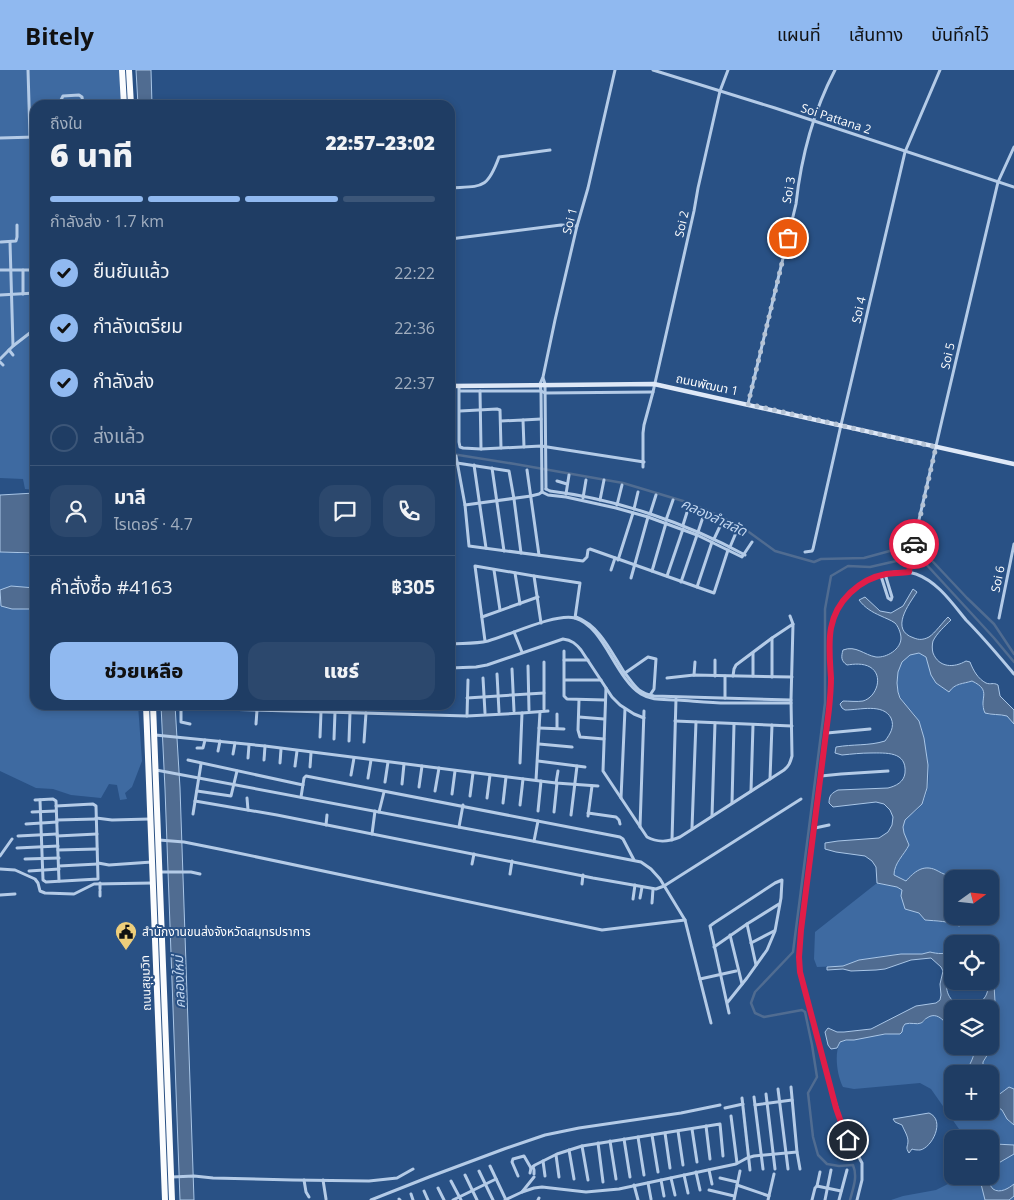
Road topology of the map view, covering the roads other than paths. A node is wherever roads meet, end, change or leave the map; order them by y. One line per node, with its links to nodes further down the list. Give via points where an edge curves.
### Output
1 (28, 70): 15 (street)
2 (122, 70): 12 (highway)
3 (129, 70): 13 (highway)
4 (615, 70): 24 (street, Soi 1)
5 (652, 70): 9 (street, Soi Pattana 2)
6 (728, 70): 9 (street, Soi 2)
7 (835, 70): 14 (street, Soi 3)
8 (940, 70): 19 (street, Soi 4)
9 (720, 91): 14 (street, Soi Pattana 2); 42 (street, Soi 2)
10 (62, 100): 11 (street, via 64,96 79,95)
11 (83, 100)
12 (124, 100)
13 (131, 100)
14 (813, 121): 19 (street, Soi Pattana 2); 48 (street, Soi 3)
15 (30, 137): 16 (street)
16 (0, 138)
17 (1014, 147): 20 (street, Soi 5)
18 (550, 150): 22 (street, via 499,157 485,183)
19 (905, 152): 20 (street, Soi Pattana 2); 54 (street, Soi 4)
20 (998, 182): 21 (street, Soi Pattana 2); 57 (street, Soi 5)
21 (1014, 187)
22 (455, 188)
23 (17, 225): 27 (street, via 16,241)
24 (577, 226): 25 (street, via 561,225); 41 (street, Soi 1)
25 (455, 238)
26 (1, 242): 27 (street)
27 (10, 242): 29 (street)
28 (0, 270): 29 (street)
29 (11, 270): 30 (street); 34 (street)
30 (23, 270): 31 (street); 35 (street)
31 (30, 270)
32 (30, 293): 35 (street)
33 (0, 294): 34 (street)
34 (11, 294): 35 (street); 37 (street)
35 (23, 294)
36 (30, 333): 37 (street)
37 (13, 346): 38 (street)
38 (9, 350): 39 (street); 40 (street)
39 (14, 355)
40 (1, 362)
41 (543, 384): 42 (main road, ถนนพัฒนา 1); 44 (main road, ถนนพัฒนา 1); 46 (street, Soi 1)
42 (654, 384): 47 (street, Soi 2); 48 (main road, ถนนพัฒนา 1)
43 (455, 387): 44 (main road, ถนนพัฒนา 1)
44 (459, 388): 45 (street); 50 (street)
45 (480, 391): 46 (street); 49 (street)
46 (543, 392): 47 (street); 51 (street); 56 (street)
47 (653, 392): 56 (street, Soi 2, via 643,433 644,464)
48 (748, 404): 54 (main road, ถนนพัฒนา 1)
49 (481, 410): 50 (street); 53 (street, via 500,410); 59 (street)
50 (460, 411): 59 (street, via 460,447)
51 (541, 419): 52 (street); 56 (street)
52 (523, 420): 53 (street); 55 (street)
53 (501, 421): 58 (street)
54 (841, 425): 57 (main road, ถนนพัฒนา 1); 100 (street, Soi 4, via 813,549)
55 (524, 447): 56 (street); 58 (street)
56 (543, 447): 72 (street)
57 (936, 447): 62 (main road, ถนนพัฒนา 1); 108 (street, Soi 5)
58 (501, 448): 59 (street)
59 (481, 449)
60 (456, 456): 61 (street)
61 (458, 463): 63 (street); 83 (street)
62 (1014, 464)
63 (474, 465): 64 (street); 82 (street)
64 (492, 468): 77 (street, via 509,471); 81 (street)
65 (528, 470): 76 (street)
66 (569, 476): 70 (street)
67 (586, 480): 78 (street)
68 (604, 480): 79 (street)
69 (557, 481): 70 (street)
70 (567, 484): 74 (street)
71 (622, 485): 84 (street)
72 (543, 490): 74 (street); 76 (street); 78 (street, via 548,495)
73 (638, 492): 86 (street)
74 (566, 494): 78 (street)
75 (656, 495): 88 (street)
76 (531, 496): 77 (street); 102 (street)
77 (514, 498): 81 (street); 101 (street)
78 (583, 499): 79 (street); 84 (street)
79 (600, 500): 84 (street)
80 (673, 500): 90 (street)
81 (498, 501): 82 (street); 99 (street)
82 (480, 504): 83 (street); 97 (street)
83 (464, 505): 97 (street, via 469,546)
84 (617, 506): 86 (street)
85 (689, 506): 91 (street)
86 (633, 511): 88 (street); 103 (street)
87 (705, 512): 93 (street)
88 (650, 516): 90 (street); 104 (street)
89 (722, 520): 94 (street)
90 (666, 522): 91 (street); 107 (street)
91 (682, 527): 93 (street); 112 (street)
92 (738, 528): 98 (street)
93 (698, 534): 94 (street); 115 (street)
94 (714, 541): 98 (street); 116 (street)
95 (752, 542): 98 (street, via 745,555)
96 (1014, 544): 123 (street, Soi 6)
97 (486, 548): 99 (street)
98 (729, 549): 116 (street, via 715,591)
99 (504, 550): 101 (street)
100 (805, 552)
101 (521, 553): 102 (street)
102 (539, 555): 103 (street, via 583,561 590,549)
103 (616, 559): 104 (street); 106 (street)
104 (635, 565): 107 (street); 114 (street)
105 (494, 570): 109 (street); 119 (street); 121 (street, via 475,566)
106 (611, 570)
107 (651, 571): 112 (street)
108 (909, 572): 110 (street); 144 (street, via 935,586)
109 (515, 573): 111 (street); 118 (street)
110 (885, 574): 113 (street); 113 (street, via 892,596 890,600)
111 (534, 576): 117 (street); 122 (street, via 580,583)
112 (666, 576): 115 (street)
113 (880, 576): 207 (street, via 851,592 834,616)
114 (631, 578)
115 (682, 582): 116 (street)
116 (698, 587)
117 (538, 597): 118 (street); 124 (street)
118 (520, 604): 119 (street)
119 (500, 610): 121 (street)
120 (790, 616): 125 (street)
121 (482, 617): 128 (street)
122 (575, 617): 124 (street); 133 (street, via 595,632)
123 (999, 618)
124 (541, 623): 126 (street)
125 (793, 624): 127 (street); 151 (street)
126 (514, 633): 128 (street); 131 (street)
127 (772, 638): 132 (street); 150 (street)
128 (485, 641): 129 (street)
129 (455, 644)
130 (564, 651): 134 (street)
131 (522, 652): 135 (street, via 563,638 576,644); 140 (street, via 487,665)
132 (753, 653): 148 (street, via 735,667); 149 (street)
133 (614, 659): 142 (street); 167 (street, via 638,693 658,700)
134 (564, 660): 135 (street); 155 (street)
135 (588, 660): 156 (street)
136 (715, 660): 146 (street)
137 (544, 662): 158 (street)
138 (694, 662): 145 (street)
139 (528, 666): 159 (street)
140 (455, 668)
141 (512, 669): 160 (street)
142 (625, 673): 161 (street, via 640,691); 161 (street, via 648,657 656,659 654,689)
143 (498, 674): 162 (street)
144 (1014, 674)
145 (694, 675): 146 (street); 153 (street)
146 (715, 676): 147 (street)
147 (725, 676): 148 (street); 168 (street)
148 (734, 676): 149 (street)
149 (753, 676): 150 (street)
150 (772, 677): 151 (street)
151 (792, 677): 169 (street)
152 (483, 678): 163 (street)
153 (667, 678)
154 (468, 680): 164 (street)
155 (564, 680): 156 (street); 165 (street, via 565,698)
156 (602, 680): 157 (street)
157 (606, 688): 166 (street); 171 (street)
158 (544, 693): 159 (street); 170 (street)
159 (529, 694): 160 (street); 177 (street)
160 (513, 695): 162 (street); 178 (street)
161 (650, 695): 167 (street)
162 (498, 696): 163 (street); 183 (street)
163 (484, 697): 164 (street); 187 (street)
164 (468, 698): 190 (street)
165 (579, 700): 166 (street); 191 (street)
166 (605, 700): 193 (street)
167 (676, 700): 168 (street); 194 (street)
168 (725, 701): 169 (street)
169 (791, 702): 202 (street)
170 (544, 708)
171 (625, 709): 192 (street); 278 (street)
172 (146, 710): 300 (highway, ถนนสุขุมวิท)
173 (155, 710): 208 (highway, ถนนสุขุมวิท)
174 (179, 710): 197 (street, via 181,722)
175 (258, 710): 176 (street); 198 (street)
176 (283, 710): 180 (street)
177 (529, 710)
178 (514, 711)
179 (644, 711): 192 (street)
180 (320, 712): 181 (street); 209 (street)
181 (336, 712): 182 (street); 210 (street)
182 (350, 712): 186 (street); 214 (street)
183 (499, 712)
184 (540, 712): 185 (street); 188 (street); 203 (street)
185 (548, 712)
186 (366, 713): 190 (street); 215 (street)
187 (485, 713)
188 (522, 714): 190 (street); 234 (street)
189 (557, 714): 204 (street)
190 (466, 716)
191 (579, 717): 193 (street); 211 (street, via 580,738)
192 (644, 718): 309 (street)
193 (604, 719): 211 (street)
194 (675, 721): 195 (street); 318 (street)
195 (696, 722): 196 (street); 311 (street)
196 (715, 723): 199 (street); 298 (street)
197 (190, 724)
198 (256, 724)
199 (734, 724): 200 (street); 284 (street)
200 (753, 725): 201 (street); 271 (street)
201 (772, 725): 202 (street); 256 (street)
202 (792, 726): 256 (street, via 792,756 788,767)
203 (539, 728): 204 (street); 217 (street)
204 (557, 728): 205 (street)
205 (564, 729)
206 (870, 729): 207 (street)
207 (826, 733): 252 (street)
208 (158, 735): 212 (street); 245 (highway, ถนนสุขุมวิท)
209 (320, 737)
210 (334, 738)
211 (604, 739): 278 (street, via 603,771)
212 (205, 740): 213 (street); 221 (street, via 204,748)
213 (220, 741): 216 (street); 223 (street)
214 (349, 741)
215 (364, 742)
216 (235, 744): 218 (street); 226 (street)
217 (539, 744): 220 (street); 232 (street)
218 (249, 745): 219 (street); 227 (street)
219 (265, 746): 222 (street); 230 (street)
220 (572, 747)
221 (197, 748)
222 (281, 749): 224 (street); 236 (street)
223 (218, 751)
224 (297, 751): 225 (street); 238 (street)
225 (312, 753): 228 (street); 241 (street)
226 (233, 754)
227 (248, 758)
228 (354, 758): 231 (street); 250 (street)
229 (188, 760): 235 (street)
230 (264, 760)
231 (370, 760): 233 (street); 255 (street)
232 (538, 761): 240 (street); 258 (street)
233 (388, 762): 237 (street); 260 (street)
234 (520, 763)
235 (201, 764): 246 (street); 254 (street)
236 (280, 764)
237 (404, 764): 239 (street); 263 (street)
238 (295, 766)
239 (422, 766): 243 (street); 268 (street)
240 (577, 766): 242 (street); 264 (street)
241 (310, 767)
242 (585, 767)
243 (438, 768): 244 (street); 270 (street)
244 (455, 770): 249 (street); 273 (street)
245 (159, 771): 254 (street); 319 (highway, ถนนสุขุมวิท)
246 (237, 771): 262 (street); 265 (street)
247 (558, 771): 261 (street)
248 (888, 772): 252 (street)
249 (473, 773): 251 (street); 274 (street)
250 (351, 775)
251 (490, 775): 253 (street); 277 (street)
252 (821, 776): 310 (street)
253 (506, 777): 257 (street); 283 (street)
254 (198, 778): 262 (street); 269 (street)
255 (368, 778)
256 (770, 778): 271 (street)
257 (523, 779): 258 (street); 285 (street)
258 (536, 780): 259 (street)
259 (541, 781): 261 (street); 289 (street)
260 (385, 782)
261 (557, 783): 264 (street); 294 (street)
262 (234, 784): 269 (street, via 231,796); 275 (street)
263 (402, 784)
264 (574, 784): 266 (street); 297 (street)
265 (303, 785): 272 (street, via 306,776); 275 (street)
266 (592, 786): 267 (street); 305 (street, via 588,814 616,817)
267 (598, 786)
268 (419, 787)
269 (197, 791): 282 (street)
270 (436, 791)
271 (751, 791): 284 (street)
272 (384, 792): 287 (street); 293 (street)
273 (452, 794)
274 (470, 796)
275 (301, 797): 293 (street)
276 (247, 798): 288 (street)
277 (487, 798)
278 (621, 799): 309 (street)
279 (801, 799): 348 (street)
280 (35, 800): 281 (street)
281 (40, 800): 286 (street, via 55,800); 291 (street)
282 (195, 802): 288 (street); 295 (street)
283 (503, 803)
284 (732, 804): 298 (street)
285 (520, 805)
286 (56, 806): 292 (street); 299 (street, via 95,804)
287 (463, 806): 302 (street); 308 (street)
288 (248, 810): 306 (street)
289 (538, 810)
290 (32, 812): 291 (street)
291 (40, 812): 292 (street); 303 (street)
292 (56, 812): 301 (street)
293 (377, 812): 308 (street); 313 (street)
294 (554, 812)
295 (193, 814)
296 (327, 815): 306 (street)
297 (571, 815)
298 (712, 816): 311 (street)
299 (96, 818): 300 (street); 301 (street); 312 (street)
300 (150, 819): 332 (highway, ถนนสุขุมวิท)
301 (57, 821): 303 (street); 315 (street)
302 (538, 821): 320 (street); 331 (street, via 622,837)
303 (41, 823): 304 (street); 314 (street)
304 (26, 824)
305 (620, 824)
306 (326, 825): 313 (street)
307 (830, 825): 310 (street)
308 (459, 827): 320 (street)
309 (640, 828): 318 (street, via 653,840)
310 (815, 828): 483 (street, via 799,964 838,1115 862,1163)
311 (692, 829): 318 (street)
312 (97, 834): 315 (street); 324 (street)
313 (372, 834): 325 (street)
314 (41, 835): 315 (street); 316 (street); 321 (street)
315 (57, 835): 323 (street)
316 (18, 836)
317 (12, 839): 326 (street)
318 (672, 840)
319 (162, 841): 339 (highway, ถนนสุขุมวิท); 358 (street, via 219,848 602,930)
320 (534, 842): 331 (street)
321 (41, 846): 322 (street); 323 (street); 327 (street)
322 (17, 848)
323 (58, 848): 324 (street); 328 (street)
324 (97, 849): 333 (street)
325 (474, 854): 330 (street); 334 (street)
326 (0, 856)
327 (42, 858): 328 (street); 329 (street); 337 (street)
328 (58, 858): 335 (street)
329 (25, 859)
330 (512, 861): 341 (street); 342 (street)
331 (634, 861): 348 (street, via 651,869)
332 (152, 862): 333 (street); 344 (highway, ถนนสุขุมวิท)
333 (98, 863): 335 (street); 343 (street, via 98,879)
334 (472, 864)
335 (59, 868): 337 (street); 343 (street)
336 (0, 869): 345 (street, via 15,870 35,879 44,893 74,894)
337 (42, 870): 338 (street); 343 (street, via 44,881)
338 (29, 871)
339 (162, 872): 340 (street); 431 (highway, ถนนสุขุมวิท)
340 (200, 874)
341 (510, 874)
342 (583, 875): 346 (street); 347 (street)
343 (60, 881)
344 (153, 883): 345 (street); 470 (highway, ถนนสุขุมวิท)
345 (100, 884): 353 (street)
346 (582, 884)
347 (635, 885): 349 (street); 355 (street)
348 (664, 886): 350 (street); 358 (street)
349 (642, 887): 350 (street); 354 (street)
350 (653, 889): 356 (street)
351 (15, 894): 352 (street)
352 (0, 895)
353 (100, 896)
354 (640, 898)
355 (633, 899)
356 (652, 903)
357 (779, 904): 359 (street); 360 (street); 363 (street, via 782,880 711,925)
358 (685, 920): 367 (street)
359 (747, 924): 361 (street); 362 (street)
360 (774, 931): 362 (street); 364 (street, via 767,950)
361 (730, 935): 363 (street); 368 (street)
362 (751, 943): 364 (street)
363 (714, 946): 366 (street)
364 (756, 965): 368 (street)
365 (736, 971): 366 (street)
366 (720, 975): 367 (street); 369 (street)
367 (700, 979): 371 (street)
368 (742, 984): 369 (street)
369 (726, 1004): 370 (street)
370 (729, 1013)
371 (711, 1023)
372 (791, 1087): 377 (street)
373 (778, 1090): 378 (street)
374 (766, 1094): 380 (street)
375 (754, 1097): 382 (street)
376 (742, 1098): 379 (street)
377 (792, 1100): 378 (street); 396 (street)
378 (780, 1102): 380 (street); 397 (street)
379 (743, 1104): 383 (street); 402 (street)
380 (767, 1104): 382 (street); 398 (street)
381 (720, 1105): 472 (street, via 545,1136 504,1148)
382 (755, 1105): 401 (street)
383 (725, 1108)
384 (731, 1116): 406 (street)
385 (706, 1126): 386 (street); 400 (street, via 720,1124); 403 (street)
386 (692, 1129): 387 (street); 405 (street)
387 (678, 1131): 388 (street); 407 (street)
388 (665, 1133): 389 (street); 410 (street)
389 (652, 1135): 390 (street); 422 (street)
390 (638, 1137): 391 (street); 426 (street)
391 (624, 1139): 392 (street); 433 (street)
392 (610, 1141): 393 (street); 438 (street)
393 (598, 1143): 394 (street); 444 (street)
394 (582, 1146): 395 (street); 441 (street)
395 (569, 1150): 399 (street); 437 (street)
396 (797, 1152): 397 (street); 417 (street)
397 (786, 1153): 398 (street); 414 (street)
398 (773, 1154): 401 (street); 413 (street)
399 (556, 1155): 404 (street); 432 (street)
400 (723, 1156)
401 (761, 1156): 402 (street); 412 (street)
402 (749, 1157): 406 (street); 416 (street)
403 (710, 1159)
404 (543, 1161): 409 (street); 430 (street)
405 (697, 1162)
406 (737, 1163): 415 (street)
407 (683, 1165)
408 (490, 1166): 436 (street)
409 (532, 1167): 429 (street, via 524,1156 513,1159); 458 (street, via 533,1179)
410 (670, 1168)
411 (413, 1169): 440 (street, via 391,1179)
412 (763, 1169)
413 (775, 1169)
414 (788, 1169)
415 (709, 1170): 423 (street); 448 (street)
416 (750, 1170)
417 (800, 1170)
418 (831, 1170): 452 (street)
419 (847, 1170): 457 (street)
420 (479, 1171): 447 (street)
421 (740, 1171): 446 (street)
422 (658, 1172)
423 (696, 1172): 427 (street); 453 (street)
424 (820, 1172): 450 (street)
425 (774, 1174): 464 (street)
426 (644, 1175)
427 (684, 1175): 434 (street); 459 (street)
428 (465, 1176): 456 (street)
429 (518, 1176)
430 (545, 1176)
431 (175, 1177): 439 (street); 471 (highway, ถนนสุขุมวิท)
432 (559, 1177)
433 (630, 1177)
434 (671, 1178): 442 (street); 461 (street)
435 (720, 1178): 446 (street)
436 (496, 1179): 447 (street); 478 (street)
437 (574, 1179)
438 (616, 1179)
439 (304, 1180): 440 (street); 463 (street)
440 (323, 1180): 465 (street)
441 (588, 1180)
442 (661, 1180): 445 (street); 462 (street)
443 (451, 1181): 467 (street)
444 (604, 1182)
445 (648, 1183): 449 (street); 468 (street)
446 (737, 1183): 464 (street); 469 (street)
447 (485, 1184): 456 (street); 477 (street)
448 (712, 1184)
449 (634, 1186): 458 (street, via 586,1192 538,1187); 479 (street)
450 (817, 1186): 452 (street); 480 (street)
451 (438, 1188): 474 (street)
452 (827, 1188): 457 (street); 481 (street)
453 (700, 1190)
454 (709, 1190): 469 (street)
455 (424, 1191): 466 (street)
456 (472, 1191): 467 (street); 476 (street)
457 (841, 1191): 482 (street)
458 (522, 1192): 478 (street)
459 (688, 1193)
460 (411, 1194): 473 (street)
461 (675, 1195)
462 (664, 1196)
463 (309, 1197)
464 (768, 1198)
465 (326, 1199)
466 (426, 1199)
467 (460, 1199): 475 (street)
468 (652, 1199)
469 (734, 1199)
470 (165, 1200)
471 (172, 1200)
472 (371, 1200)
473 (413, 1200)
474 (444, 1200)
475 (453, 1200)
476 (477, 1200)
477 (493, 1200)
478 (506, 1200)
479 (638, 1200)
480 (812, 1200)
481 (825, 1200)
482 (839, 1200)
483 (857, 1200)

